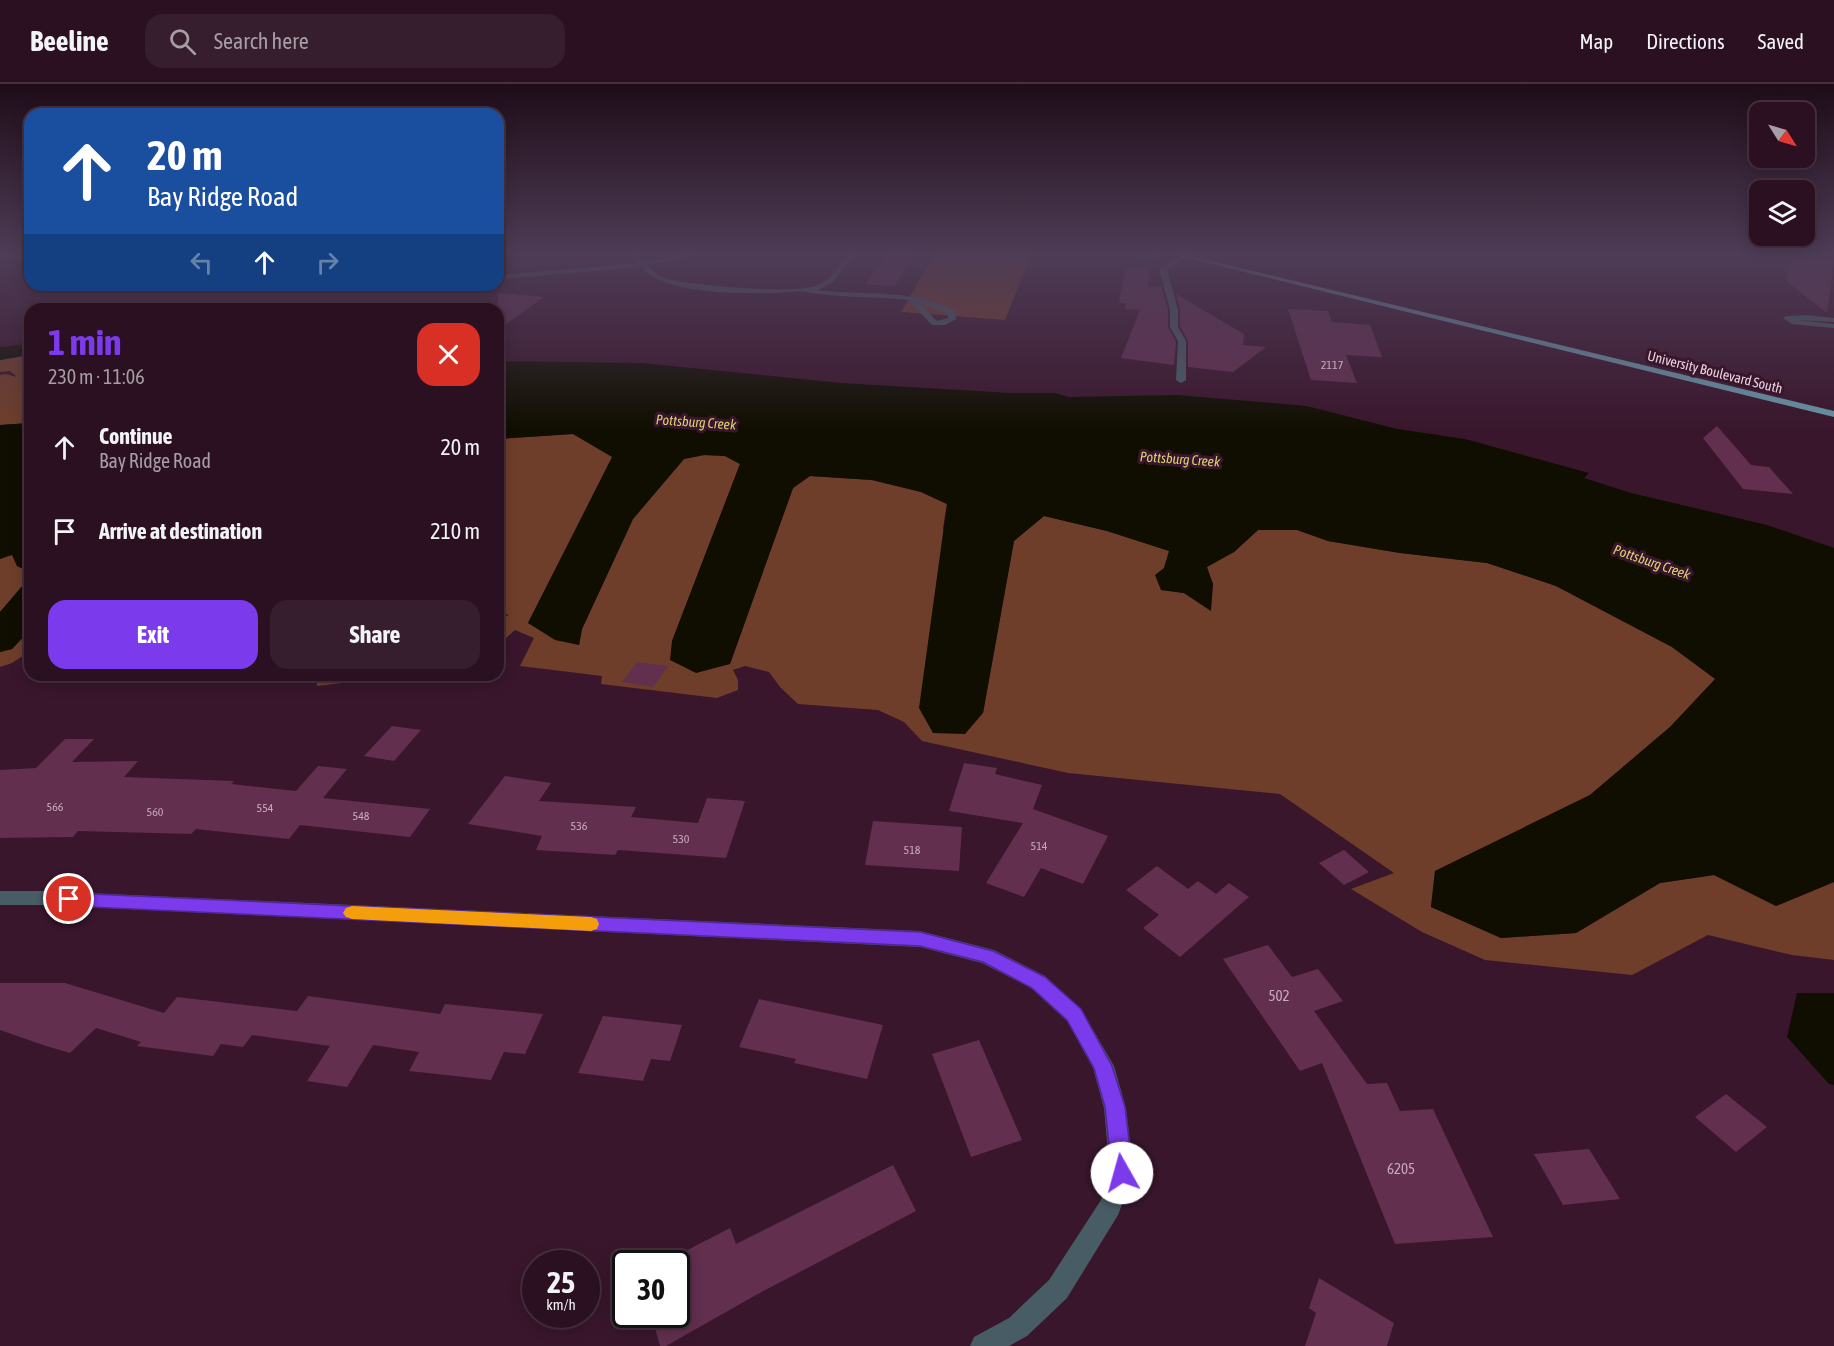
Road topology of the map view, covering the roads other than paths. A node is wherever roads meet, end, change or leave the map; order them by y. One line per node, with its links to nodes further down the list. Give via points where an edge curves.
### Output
1 (924, 312): 2 (street, via 935,323 945,323 952,319)
2 (951, 312)
3 (1174, 312): 7 (street, via 1174,327 1182,341)
4 (1414, 312): 8 (main road, University Boulevard South)
5 (1834, 320): 6 (street, via 1787,318 1801,324)
6 (1834, 326)
7 (1181, 380)
8 (1834, 414)
9 (0, 898): 10 (street, via 920,939 987,956 1038,982 1074,1015 1103,1066 1115,1107 1122,1173 1110,1207 1058,1289 1018,1327)
10 (983, 1346)

